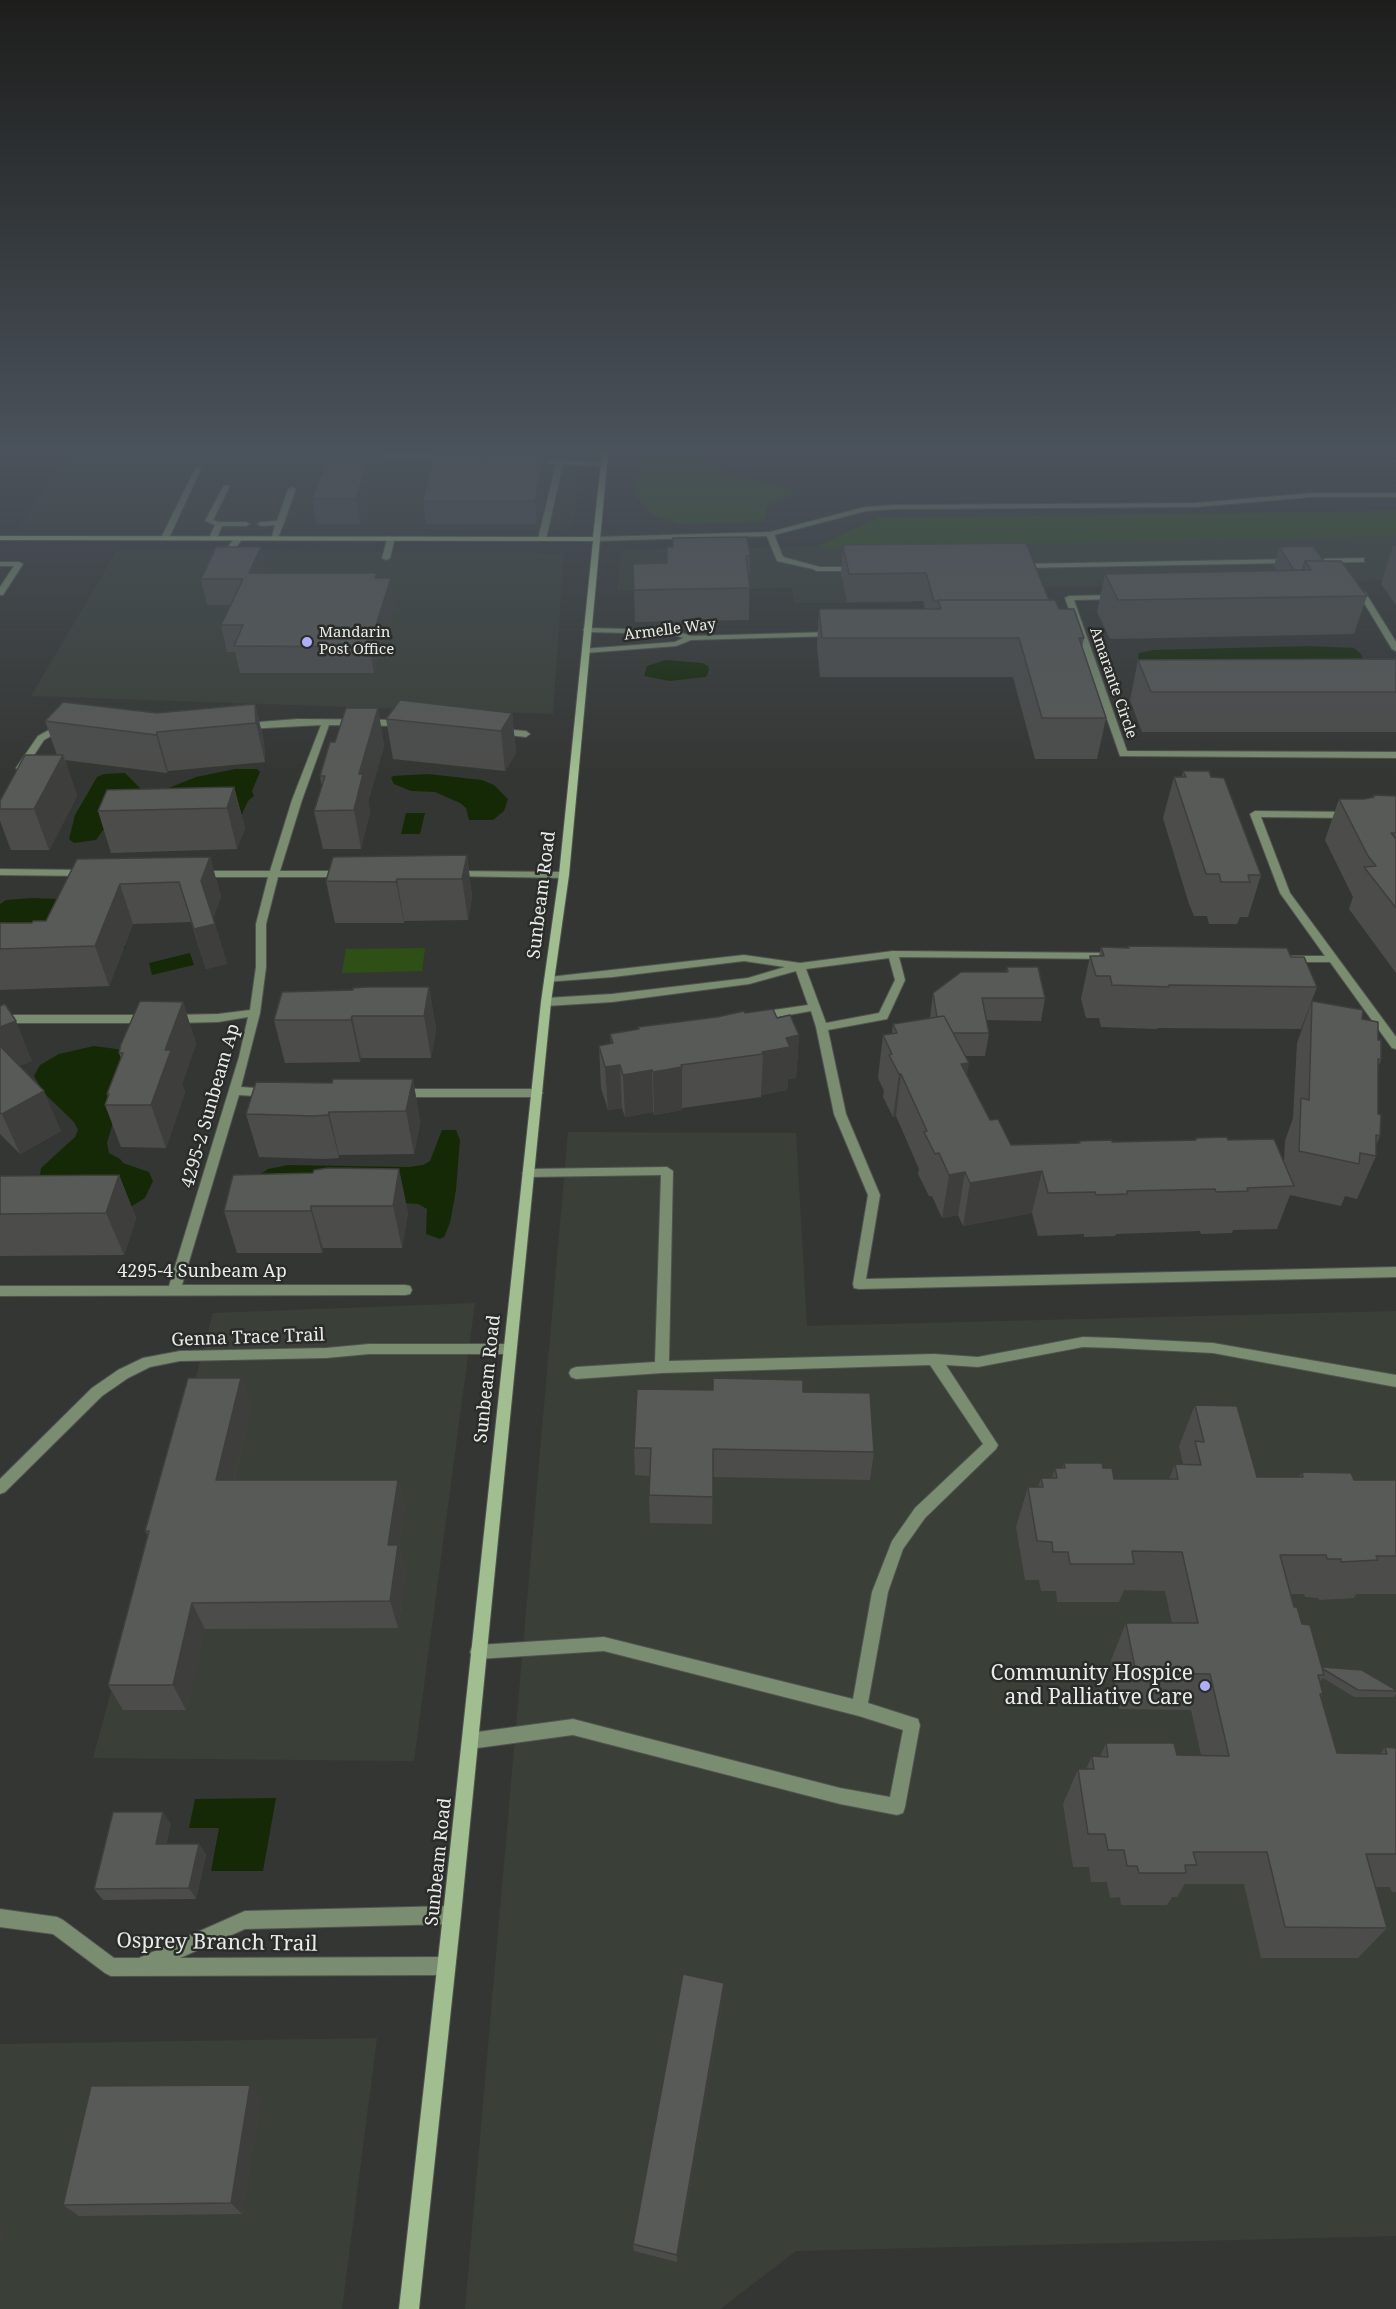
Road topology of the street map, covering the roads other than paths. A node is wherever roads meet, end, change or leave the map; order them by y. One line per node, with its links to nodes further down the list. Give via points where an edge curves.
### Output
1 (594, 561): 14 (street, Sunbeam Road)
2 (788, 561): 7 (street, via 817,569)
3 (1316, 561): 5 (street)
4 (0, 564): 9 (street, via 19,564)
5 (1006, 566)
6 (864, 568): 7 (street)
7 (853, 571): 8 (street, via 837,572)
8 (838, 576)
9 (0, 593)
10 (1339, 594): 12 (street, via 1362,594)
11 (1128, 597): 25 (street, Amarante Circle, via 1069,598 1078,634 1123,754)
12 (1383, 628): 13 (street); 17 (street)
13 (1396, 628)
14 (587, 630): 16 (street, via 672,633); 18 (street, Sunbeam Road)
15 (840, 634): 16 (street, Armelle Way)
16 (690, 638): 18 (street, Armelle Way, via 676,644)
17 (1396, 649)
18 (585, 651): 34 (street, Sunbeam Road)
19 (326, 722): 20 (street); 22 (street); 31 (street, 4295-2 Sunbeam Ap)
20 (415, 723)
21 (70, 724): 26 (street, via 41,738)
22 (237, 727)
23 (492, 731): 24 (street)
24 (525, 735)
25 (1396, 755)
26 (17, 776)
27 (1361, 815): 38 (street, via 1255,814 1285,893)
28 (0, 872): 29 (street)
29 (96, 873)
30 (191, 874): 31 (street)
31 (274, 874): 32 (street); 43 (street, 4295-2 Sunbeam Ap, via 261,924)
32 (355, 874)
33 (447, 874): 34 (street)
34 (564, 874): 40 (street, Sunbeam Road)
35 (893, 954): 36 (street); 39 (street); 46 (street, via 900,980 883,1016)
36 (1131, 956)
37 (1273, 958): 38 (street)
38 (1332, 959): 47 (street)
39 (800, 966): 40 (street, via 744,958); 41 (street, via 749,981); 42 (street)
40 (549, 980): 41 (street, Sunbeam Road)
41 (546, 1002): 51 (street, Sunbeam Road)
42 (815, 1007): 44 (street); 46 (street)
43 (255, 1013): 45 (street, via 218,1018); 48 (street, 4295-2 Sunbeam Ap)
44 (746, 1018)
45 (0, 1019)
46 (822, 1027): 53 (street, via 840,1114 873,1195 859,1284)
47 (1396, 1045)
48 (234, 1091): 49 (street); 54 (street, 4295-2 Sunbeam Ap)
49 (286, 1093)
50 (392, 1093): 51 (street)
51 (537, 1093): 52 (street, Sunbeam Road)
52 (528, 1173): 57 (street, Sunbeam Road); 59 (street, via 667,1171)
53 (1396, 1272)
54 (174, 1290): 55 (street, 4295-4 Sunbeam Ap); 56 (street, 4295-4 Sunbeam Ap)
55 (405, 1290)
56 (0, 1291)
57 (509, 1348): 62 (street, Genna Trace Trail, via 180,1356 148,1362 97,1392); 63 (street, Sunbeam Road)
58 (934, 1359): 59 (street); 61 (street, via 978,1362 1083,1342 1115,1343 1213,1348); 64 (street, via 991,1445 920,1514 897,1546 880,1592)
59 (662, 1367): 60 (street)
60 (576, 1373)
61 (1396, 1381)
62 (0, 1488)
63 (478, 1652): 64 (street, via 604,1644); 65 (street, Sunbeam Road)
64 (859, 1708): 65 (street, via 912,1725 897,1808 573,1727)
65 (470, 1741): 66 (street, Sunbeam Road)
66 (452, 1915): 68 (street, via 245,1920); 69 (street, Sunbeam Road)
67 (0, 1918): 68 (street, Osprey Branch Trail, via 57,1926 111,1968)
68 (141, 1966): 69 (street, Osprey Branch Trail)
69 (446, 1966): 70 (street, Sunbeam Road)
70 (409, 2309)

